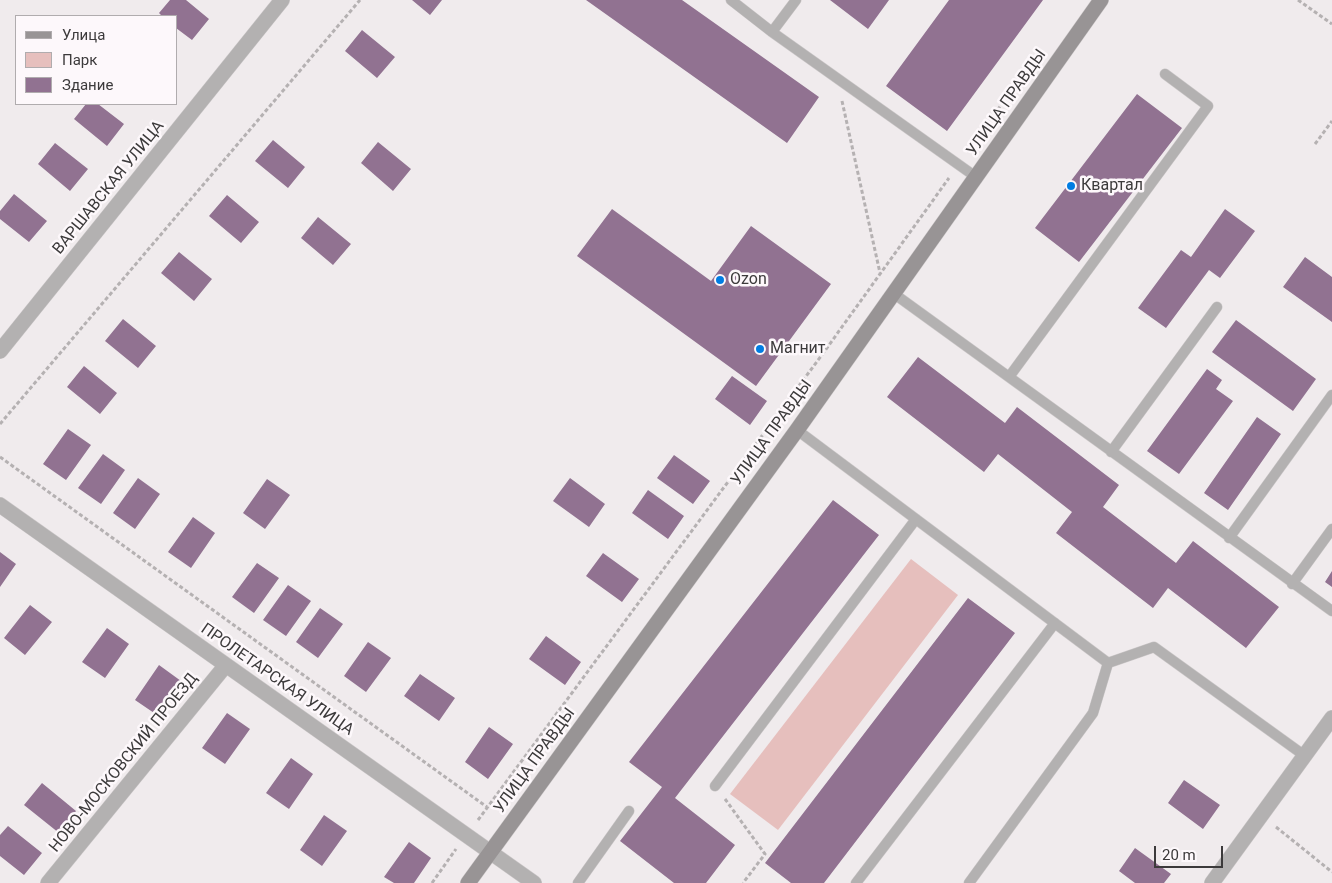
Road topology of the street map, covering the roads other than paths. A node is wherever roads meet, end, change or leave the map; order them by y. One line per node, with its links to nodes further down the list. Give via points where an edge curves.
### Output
1 (282, 0): 10 (street, ВАРШАВСКАЯ УЛИЦА)
2 (731, 0): 5 (lane)
3 (796, 0): 5 (lane)
4 (1102, 0): 7 (street, УЛИЦА ПРАВДЫ)
5 (772, 32): 7 (lane)
6 (1165, 74): 11 (lane, via 1208,106)
7 (976, 177): 8 (street, УЛИЦА ПРАВДЫ)
8 (893, 293): 11 (lane); 13 (street, УЛИЦА ПРАВДЫ)
9 (1217, 308): 14 (lane)
10 (0, 352)
11 (1009, 378): 14 (lane)
12 (1332, 395): 18 (lane)
13 (796, 430): 16 (lane); 28 (street, УЛИЦА ПРАВДЫ)
14 (1111, 452): 18 (lane)
15 (0, 505): 23 (street, ПРОЛЕТАРСКАЯ УЛИЦА)
16 (916, 519): 21 (lane); 26 (lane)
17 (1332, 529): 19 (lane)
18 (1229, 538): 19 (lane)
19 (1292, 584): 20 (lane)
20 (1332, 611)
21 (1055, 623): 22 (lane); 33 (lane)
22 (1108, 663): 25 (lane, via 1154,647); 34 (lane, via 1093,713)
23 (226, 665): 28 (street, ПРОЛЕТАРСКАЯ УЛИЦА); 29 (street, НОВО-МОСКОВСКИЙ ПРОЕЗД)
24 (1332, 718): 25 (street)
25 (1304, 756): 35 (street)
26 (715, 786)
27 (629, 811): 32 (lane)
28 (490, 853): 30 (street, УЛИЦА ПРАВДЫ); 31 (street, ПРОЛЕТАРСКАЯ УЛИЦА)
29 (48, 883)
30 (468, 883)
31 (534, 883)
32 (578, 883)
33 (856, 883)
34 (969, 883)
35 (1212, 883)

